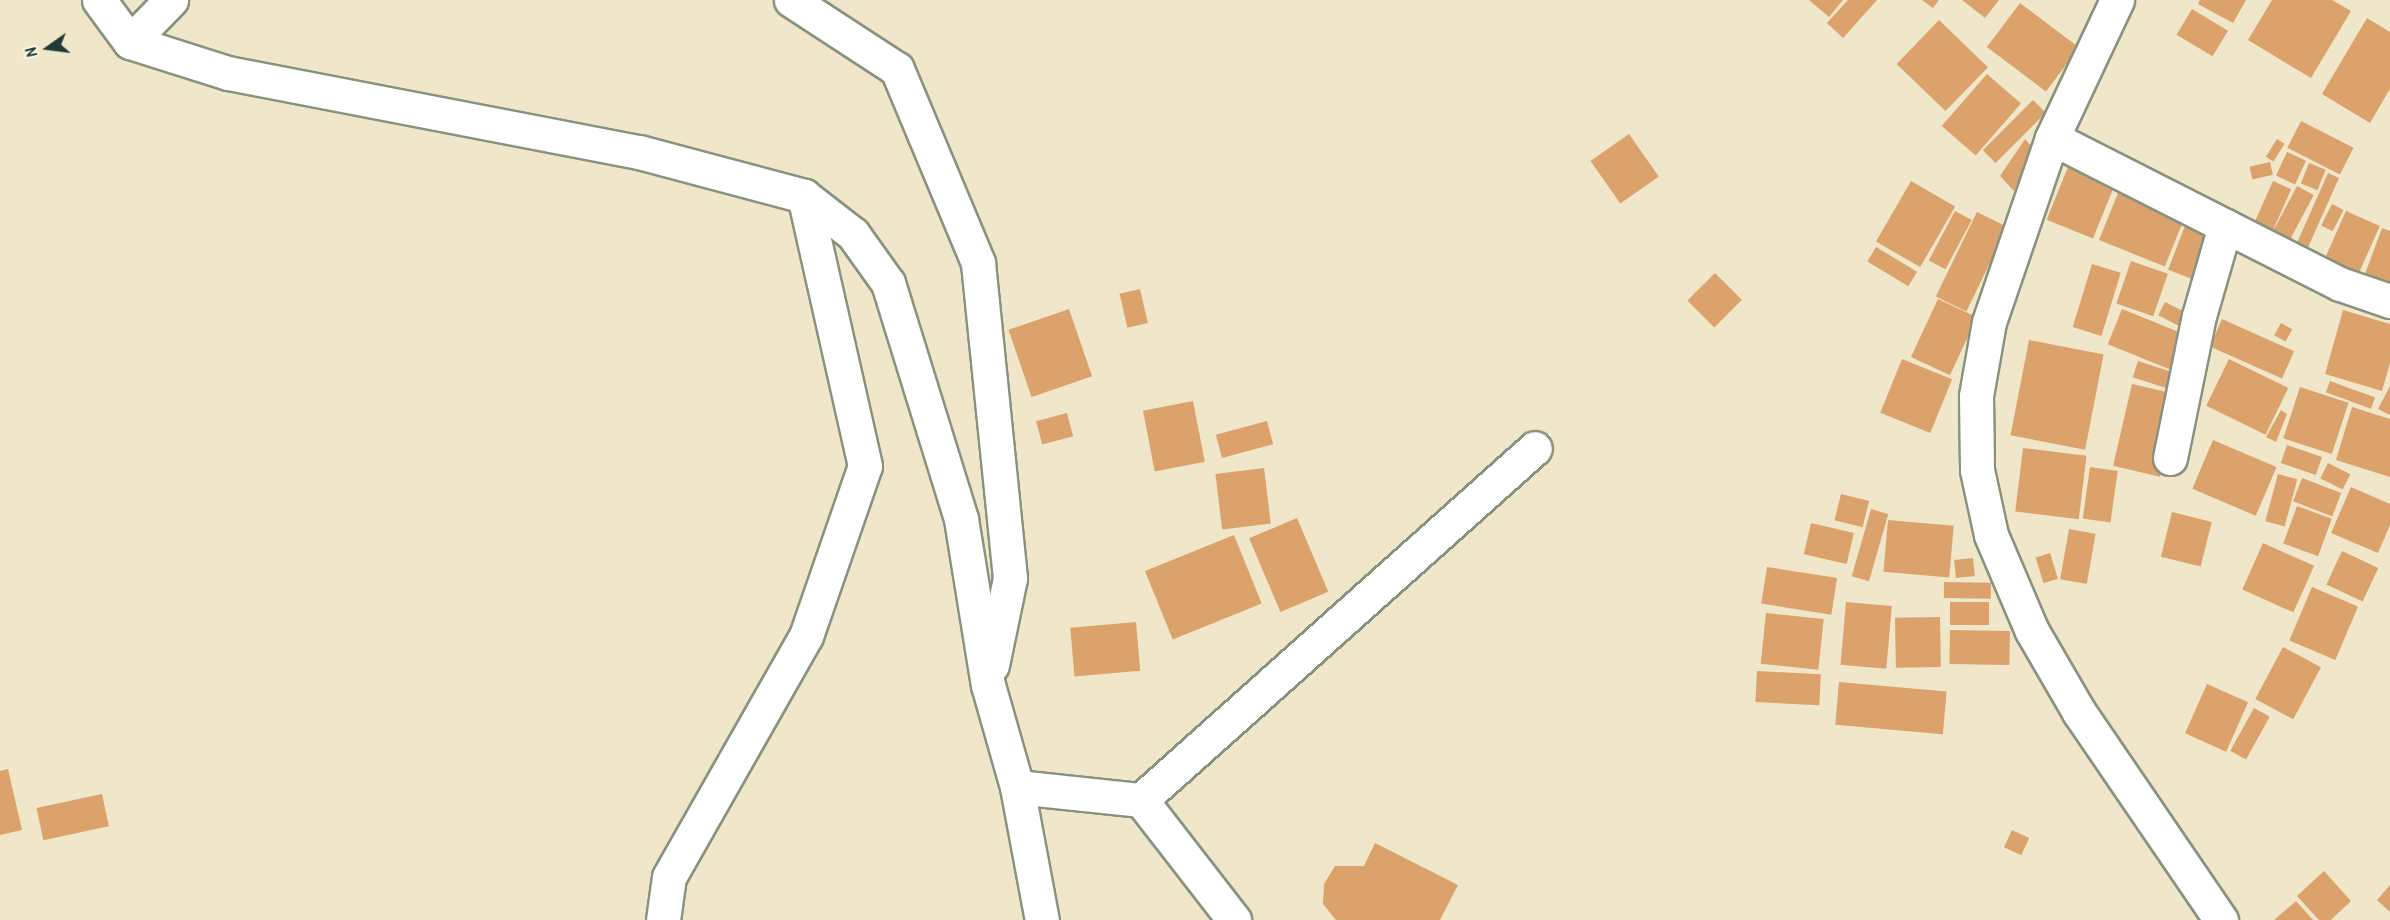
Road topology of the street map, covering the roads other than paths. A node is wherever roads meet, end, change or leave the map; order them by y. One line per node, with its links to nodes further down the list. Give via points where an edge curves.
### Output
1 (99, 0): 5 (street)
2 (171, 0): 5 (street)
3 (791, 0): 12 (street, via 897,69 978,263 1011,579)
4 (2117, 0): 6 (street)
5 (130, 42): 7 (street, via 228,73 639,152)
6 (2052, 138): 8 (street); 18 (street, via 1989,321 1976,396 1977,470 1989,524 2032,631 2079,712)
7 (804, 196): 12 (street, via 853,234 888,283 962,519); 15 (street, via 865,466 806,636 669,877)
8 (2225, 226): 9 (street, via 2340,284); 11 (street, via 2199,316 2189,385)
9 (2390, 301)
10 (1535, 448): 14 (street)
11 (2170, 458)
12 (988, 685): 13 (street)
13 (1017, 787): 14 (street); 16 (street)
14 (1141, 800): 17 (street)
15 (663, 920)
16 (1042, 920)
17 (1234, 920)
18 (2221, 920)

